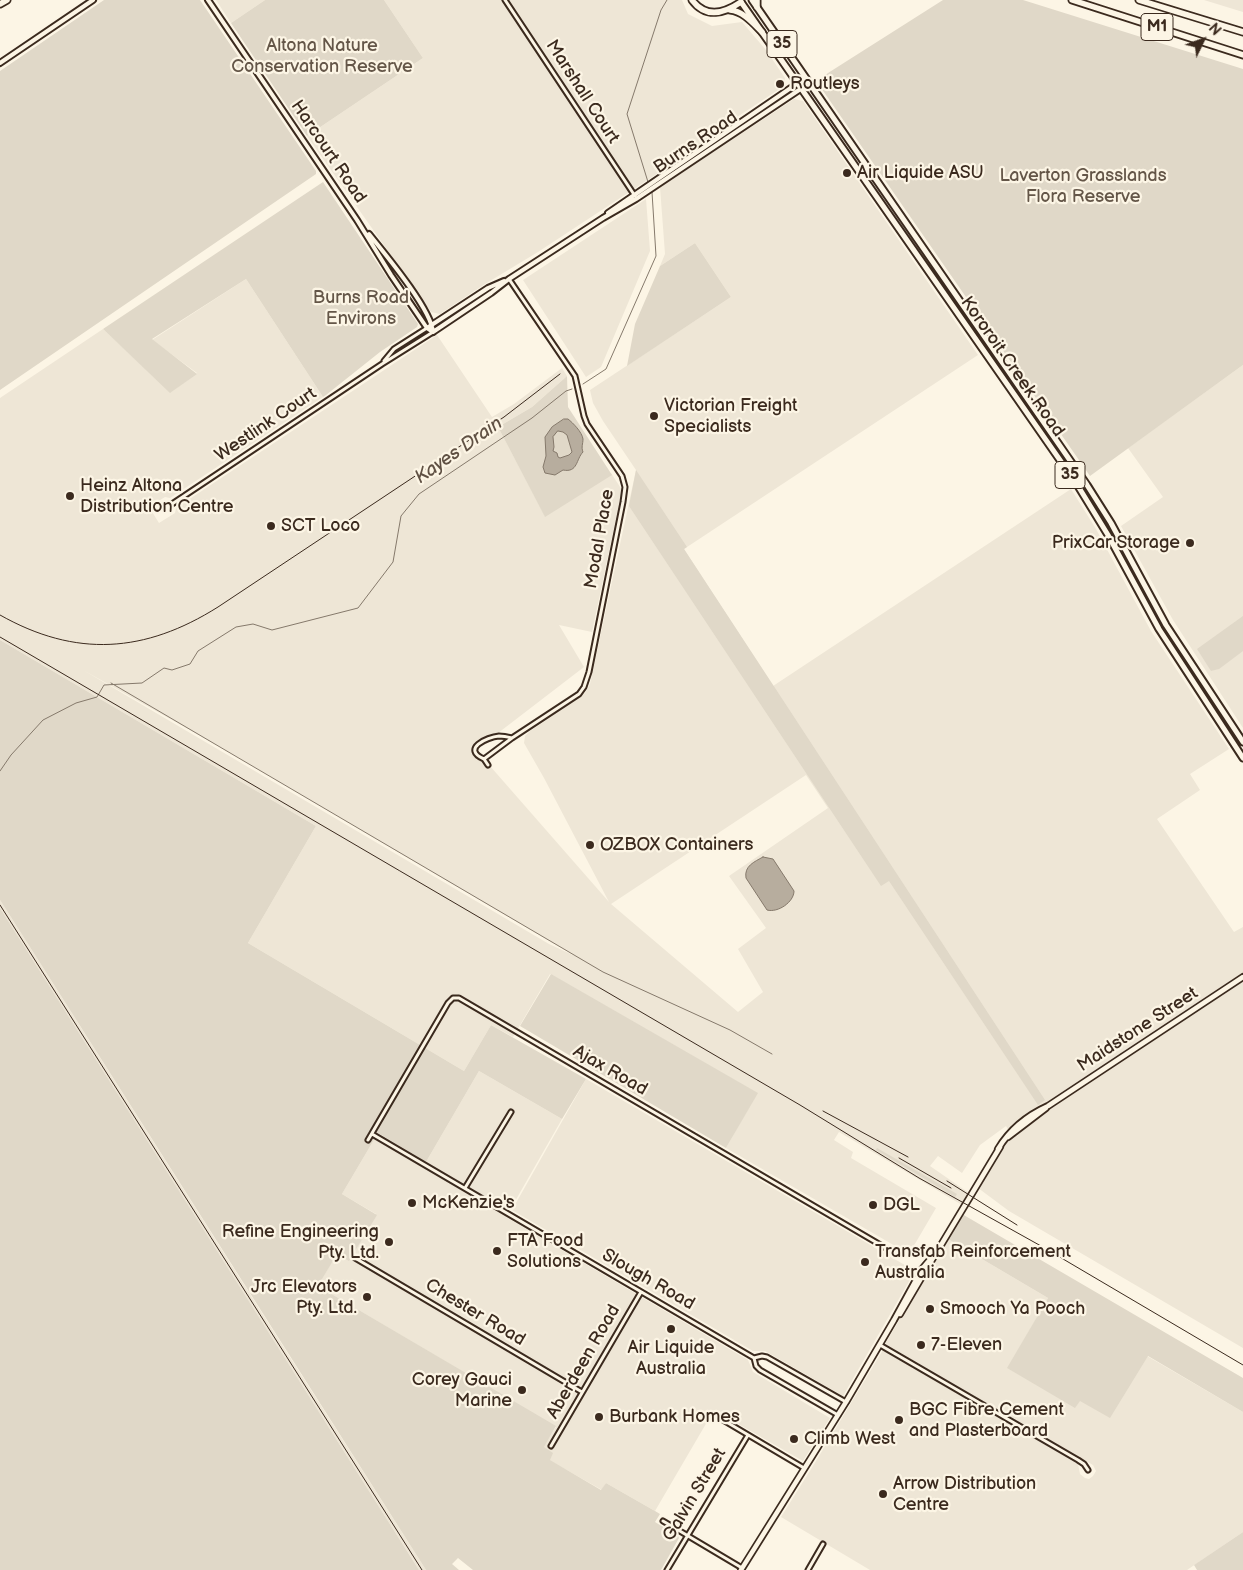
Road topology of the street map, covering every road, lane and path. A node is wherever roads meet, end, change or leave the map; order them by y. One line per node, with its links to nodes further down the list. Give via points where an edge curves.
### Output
1 (7, 0): 11 (highway)
2 (93, 0): 17 (street)
3 (208, 0): 26 (street, Harcourt Road)
4 (505, 0): 25 (street, Marshall Court)
5 (692, 0): 13 (highway, via 709,12)
6 (752, 0): 12 (main road, Kororoit Creek Road / 35)
7 (758, 0): 12 (highway)
8 (1072, 0): 16 (highway, M1)
9 (1139, 0): 15 (highway, M1)
10 (741, 2): 13 (highway); 14 (main road, Kororoit Creek Road / 35)
11 (0, 4)
12 (756, 7): 18 (main road, Kororoit Creek Road / 35)
13 (729, 10): 14 (highway, via 738,12)
14 (762, 32): 19 (main road, Kororoit Creek Road / 35)
15 (1243, 32)
16 (1243, 55)
17 (0, 63)
18 (808, 80): 19 (main road); 23 (main road, Kororoit Creek Road / 35)
19 (800, 85): 20 (street, Burns Road); 21 (street, Burns Road); 24 (main road, Kororoit Creek Road / 35)
20 (776, 98): 21 (street); 22 (street, Burns Road, via 736,124)
21 (778, 104): 22 (street, Burns Road)
22 (709, 148): 25 (street, Burns Road)
23 (884, 191): 24 (main road); 27 (main road, Kororoit Creek Road / 35)
24 (877, 196): 28 (main road, Kororoit Creek Road / 35)
25 (635, 197): 29 (street, Burns Road)
26 (357, 220): 30 (street, Harcourt Road, via 397,270); 31 (street, Harcourt Road)
27 (936, 265): 28 (main road); 34 (main road, Kororoit Creek Road / 35)
28 (928, 270): 35 (main road, Kororoit Creek Road / 35)
29 (509, 279): 30 (street, Burns Road, via 488,288); 32 (street, Burns Road); 39 (street, Modal Place, via 575,376 585,420 619,471 624,487 584,687 572,699)
30 (432, 324): 31 (street, Burns Road); 32 (street, Harcourt Road)
31 (427, 328): 32 (street, Harcourt Road); 33 (street, Westlink Court, via 394,349)
32 (433, 332): 33 (street, Westlink Court)
33 (382, 364): 36 (street, Westlink Court)
34 (1079, 473): 35 (main road); 37 (main road, Kororoit Creek Road / 35, via 1111,523 1166,625)
35 (1072, 478): 38 (main road, Kororoit Creek Road / 35)
36 (166, 508)
37 (1204, 683): 38 (main road); 40 (main road, Kororoit Creek Road / 35)
38 (1197, 688): 41 (main road, Kororoit Creek Road / 35)
39 (512, 738): 42 (street, Modal Place); 42 (street, via 498,736 482,740 475,750)
40 (1243, 742)
41 (1243, 758)
42 (484, 759): 43 (street)
43 (488, 765)
44 (1243, 978): 52 (main road, Maidstone Street, via 1048,1106 1013,1133 998,1149)
45 (511, 1112): 48 (street)
46 (372, 1134): 47 (street, Ajax Road); 48 (street, Slough Road); 49 (street, Ajax Road, via 448,1003 457,997)
47 (368, 1140)
48 (465, 1188): 51 (street, Slough Road)
49 (896, 1254)
50 (355, 1258): 54 (street, Chester Road)
51 (641, 1292): 53 (street, Slough Road); 54 (street, Aberdeen Road)
52 (880, 1345): 55 (main road, Maidstone Street); 61 (street, via 1078,1460)
53 (754, 1358): 55 (street, Slough Road, via 767,1356); 56 (street, Slough Road, via 760,1370)
54 (582, 1392): 59 (street, Aberdeen Road)
55 (846, 1402): 56 (main road, Maidstone Street)
56 (838, 1415): 60 (main road, Maidstone Street)
57 (722, 1420): 58 (street)
58 (748, 1435): 60 (street); 63 (street, Galvin Street)
59 (551, 1446)
60 (804, 1468): 65 (main road, Maidstone Street)
61 (1088, 1470)
62 (663, 1521): 63 (street)
63 (687, 1536): 65 (street); 67 (street, Galvin Street)
64 (823, 1544): 66 (street)
65 (742, 1569)
66 (810, 1569)
67 (667, 1570)

